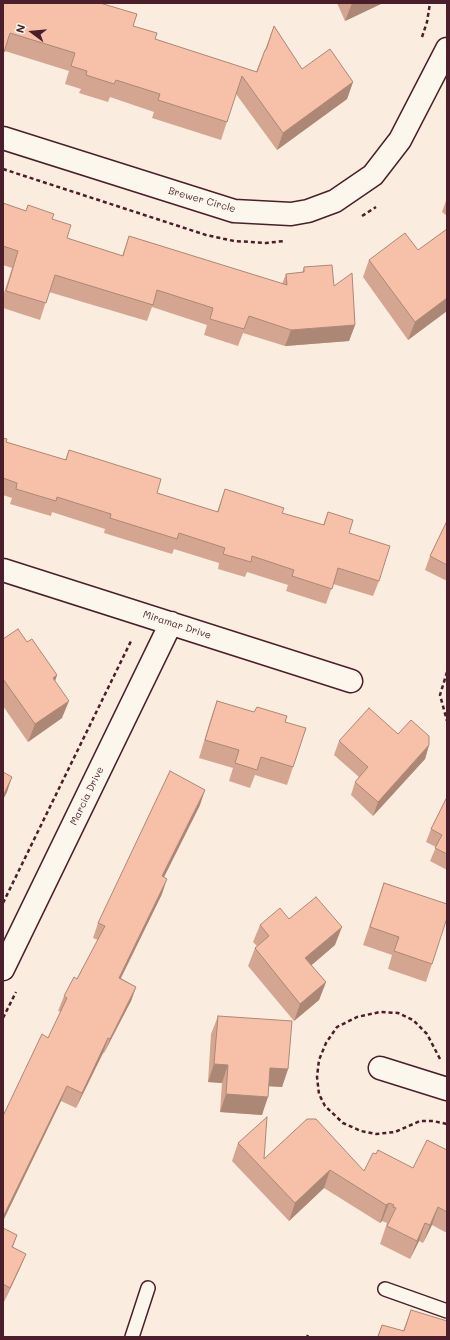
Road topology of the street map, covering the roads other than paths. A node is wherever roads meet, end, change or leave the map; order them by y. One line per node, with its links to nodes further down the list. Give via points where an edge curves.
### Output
1 (447, 49): 2 (street, Brewer Circle, via 400,140 373,175 335,201 308,211 291,214 234,211)
2 (3, 138)
3 (3, 570): 4 (street, Miramar Drive)
4 (171, 623): 5 (street, Miramar Drive); 6 (street, Marcia Drive)
5 (351, 681)
6 (3, 969)
7 (380, 1068): 8 (street)
8 (447, 1089)
9 (148, 1288): 12 (lane)
10 (385, 1290): 11 (lane)
11 (447, 1311)
12 (132, 1337)

